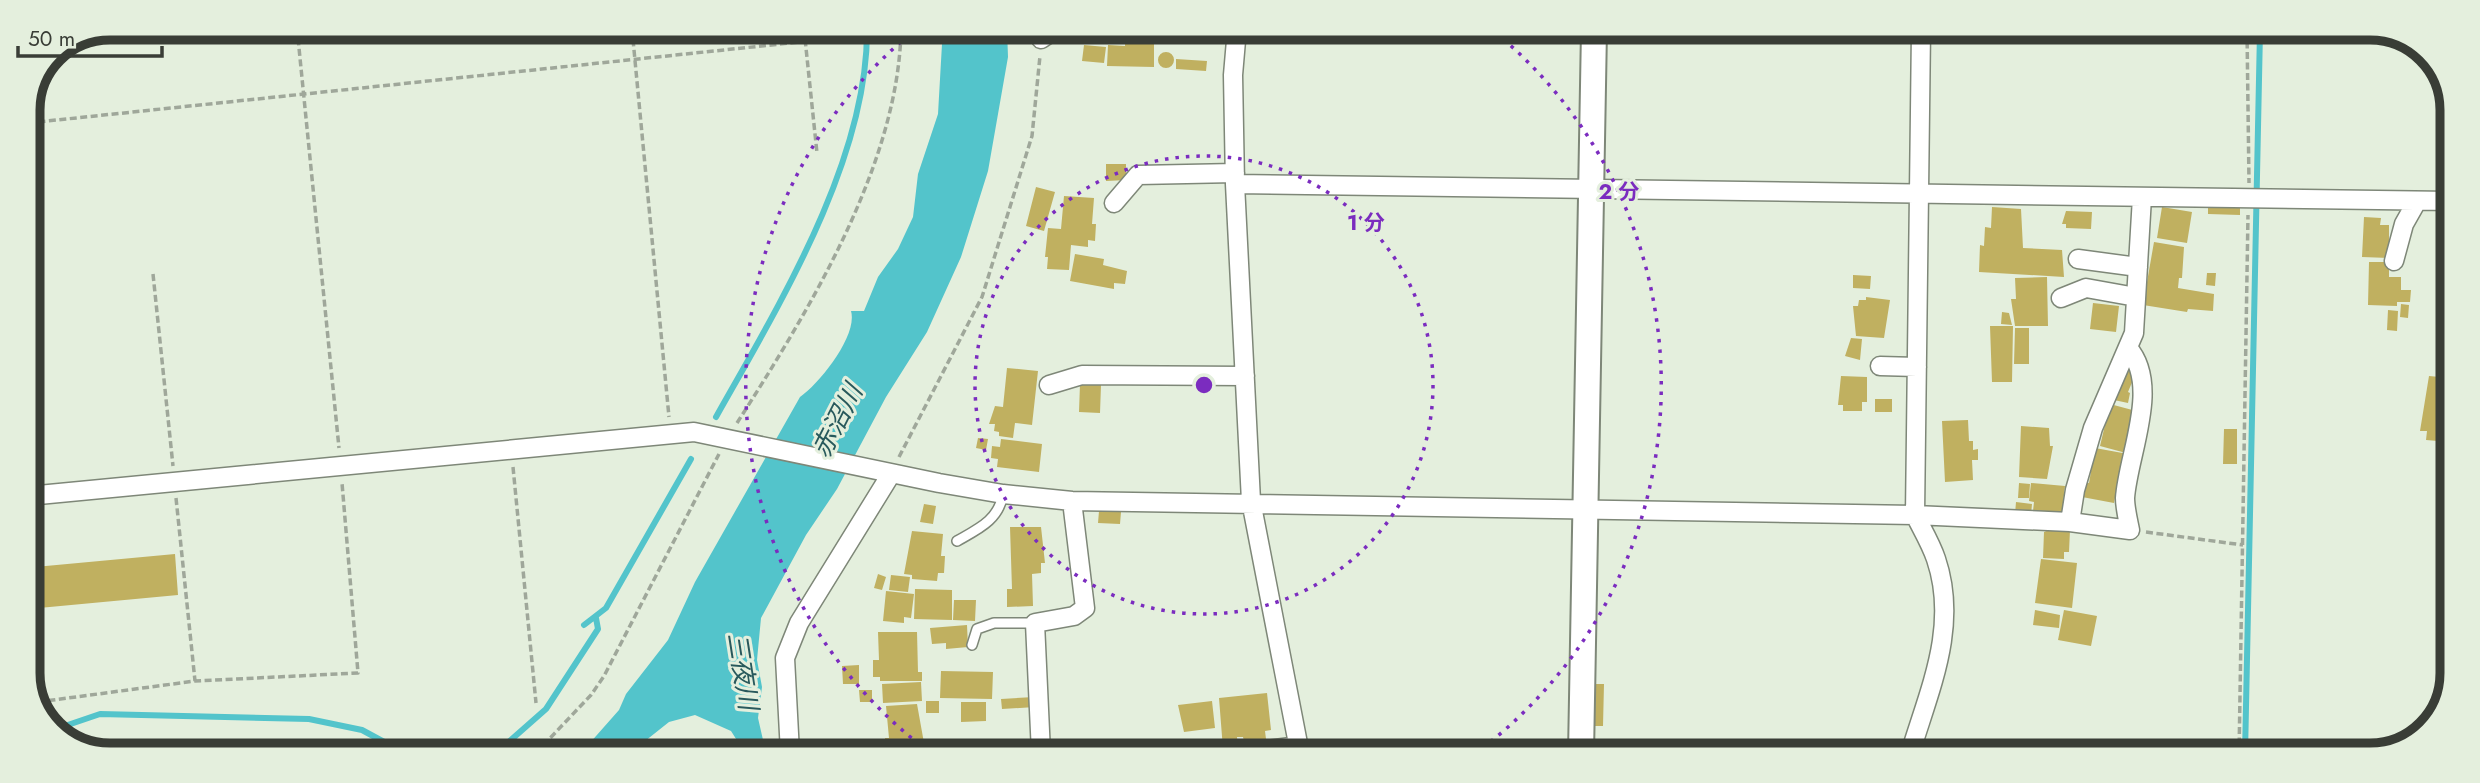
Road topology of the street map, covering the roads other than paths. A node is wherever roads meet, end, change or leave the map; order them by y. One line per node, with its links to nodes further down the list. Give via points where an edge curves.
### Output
1 (1236, 40): 4 (street)
2 (1594, 40): 5 (street)
3 (1921, 40): 6 (street)
4 (1235, 178): 5 (street); 10 (street, via 1138,175); 19 (street)
5 (1591, 188): 6 (street); 26 (street)
6 (1918, 193): 7 (street); 18 (street)
7 (2142, 197): 8 (street); 13 (street)
8 (2417, 201): 9 (street); 12 (street, via 2404,224)
9 (2440, 201)
10 (1114, 204)
11 (2078, 259): 13 (street)
12 (2395, 261)
13 (2138, 267): 14 (street)
14 (2136, 296): 15 (street, via 2086,288); 16 (street, via 2134,333)
15 (2061, 298)
16 (2128, 348): 28 (street, via 2093,428); 28 (street, via 2138,365 2141,399 2125,500 2130,530)
17 (1880, 366): 18 (street)
18 (1917, 367): 27 (street)
19 (1245, 376): 20 (street, via 1082,375); 25 (street)
20 (1049, 385)
21 (891, 474): 22 (street); 23 (street, via 694,432); 32 (street, via 799,623 785,659)
22 (1003, 494): 24 (street); 29 (lane, via 1001,510)
23 (40, 495)
24 (1072, 500): 25 (street); 30 (street, via 1085,608 1074,616)
25 (1251, 501): 26 (street); 34 (street)
26 (1585, 508): 27 (street); 35 (street)
27 (1915, 514): 28 (street); 36 (street, via 1937,559 1945,633)
28 (2070, 522)
29 (957, 541)
30 (1035, 623): 31 (lane, via 994,623 977,629); 33 (street)
31 (972, 645)
32 (789, 743)
33 (1041, 743)
34 (1298, 743)
35 (1581, 743)
36 (1914, 743)

